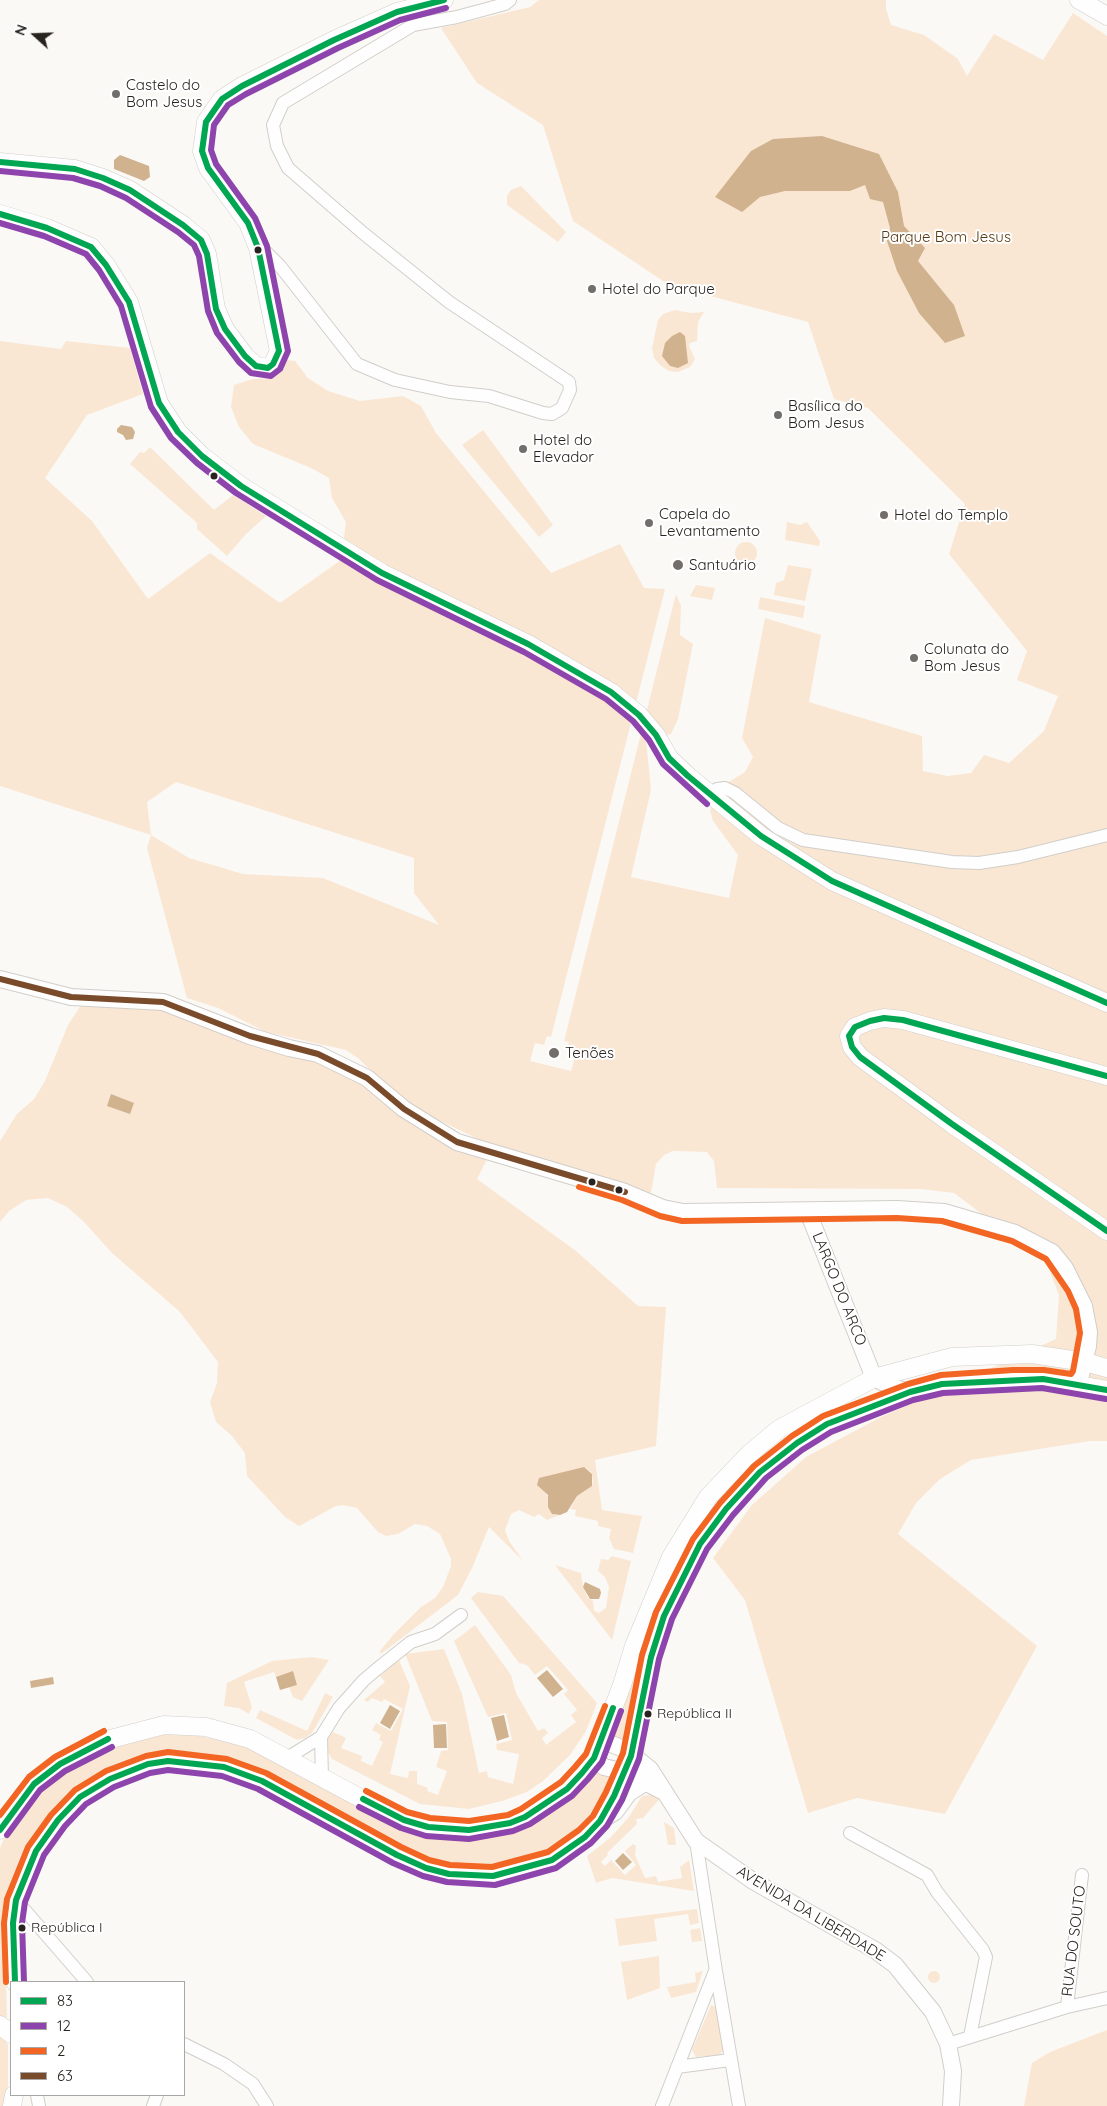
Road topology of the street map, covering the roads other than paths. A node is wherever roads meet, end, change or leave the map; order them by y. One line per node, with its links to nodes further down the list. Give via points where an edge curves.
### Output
1 (444, 0): 7 (main road, via 397,12 334,40 242,86 212,109 206,122 202,151 208,168 248,223)
2 (510, 0): 7 (street, via 457,17 413,25 283,103 273,125 277,146 288,168 450,302 569,382 570,390 562,408 552,414 543,413 489,396 450,392 395,380 357,364 280,266)
3 (1079, 0): 4 (main road)
4 (1107, 16)
5 (0, 162): 7 (main road, via 76,169 103,178 130,190 183,225 200,240 207,254 216,309 225,329 256,366 268,368 279,351)
6 (0, 214): 8 (main road, via 47,228 91,247 129,302 159,403 178,432 202,456 241,486 382,573 528,644 610,692 639,714 669,758)
7 (258, 248)
8 (713, 797): 9 (street, via 717,789 725,788 778,828 803,840 952,862 979,863 1018,857); 11 (main road, via 769,842 832,881)
9 (1107, 835)
10 (0, 979): 13 (street, via 71,997 163,1002 250,1036 318,1054 367,1078 404,1109 456,1142 625,1192 662,1208 683,1212)
11 (1107, 1003)
12 (1107, 1076): 14 (main road, via 903,1020 884,1018 870,1022 855,1027 849,1036 860,1057)
13 (808, 1212): 15 (street, LARGO DO ARCO, via 897,1209 944,1212 1014,1233 1052,1252 1065,1268 1084,1306 1089,1332); 17 (street, LARGO DO ARCO)
14 (1107, 1231)
15 (1084, 1362): 16 (main road); 17 (main road, via 1032,1354 952,1357); 18 (street, LARGO DO ARCO)
16 (1107, 1368)
17 (874, 1378): 20 (street); 23 (main road, via 778,1429 708,1497 671,1557 634,1646)
18 (1075, 1384): 19 (main road); 20 (main road, via 1013,1379 942,1384)
19 (1107, 1390)
20 (910, 1392): 26 (main road, via 827,1424 797,1443 760,1472 726,1509 700,1544 664,1616 651,1657)
21 (460, 1615): 22 (street, via 434,1634 411,1642 364,1680 339,1708)
22 (321, 1737): 24 (street); 27 (street)
23 (602, 1740): 25 (main road); 26 (street, via 618,1746)
24 (287, 1758): 27 (main road); 31 (main road, via 250,1740 206,1728 164,1725 130,1733 103,1741 60,1764 34,1784)
25 (594, 1758): 26 (street, via 604,1767); 27 (main road, via 567,1789 525,1817 469,1830 428,1827 404,1820)
26 (628, 1764): 28 (street); 29 (street, AVENIDA DA LIBERDADE, via 650,1769); 30 (main road)
27 (322, 1778)
28 (646, 1782): 29 (street); 30 (street, via 629,1794 615,1812)
29 (662, 1791): 33 (street, AVENIDA DA LIBERDADE)
30 (600, 1821): 35 (main road, via 585,1837 552,1860 493,1876 450,1874 426,1868 367,1840 262,1781 224,1767 168,1761 148,1764 110,1778 80,1797 58,1820 36,1851)
31 (0, 1830)
32 (850, 1833): 43 (street, via 927,1875 983,1950 986,1957)
33 (696, 1841): 36 (street); 45 (street, AVENIDA DA LIBERDADE, via 753,1881 875,1950 895,1965 933,2012)
34 (1082, 1875): 40 (street, RUA DO SOUTO)
35 (16, 1900): 37 (main road, via 13,1923); 38 (street)
36 (716, 1971): 46 (street); 47 (street)
37 (15, 1981)
38 (86, 1981)
39 (1107, 1998): 40 (street, RUA DO SOUTO)
40 (1067, 2007): 43 (street, RUA DO SOUTO)
41 (0, 2025): 42 (main road)
42 (10, 2033)
43 (970, 2036): 45 (street, RUA DO SOUTO)
44 (185, 2044): 48 (street, via 224,2064 253,2084)
45 (948, 2044): 51 (street, AVENIDA DA LIBERDADE, via 954,2071)
46 (730, 2060): 47 (street); 50 (street)
47 (677, 2067): 49 (street)
48 (267, 2106)
49 (662, 2106)
50 (739, 2106)
51 (951, 2106)

